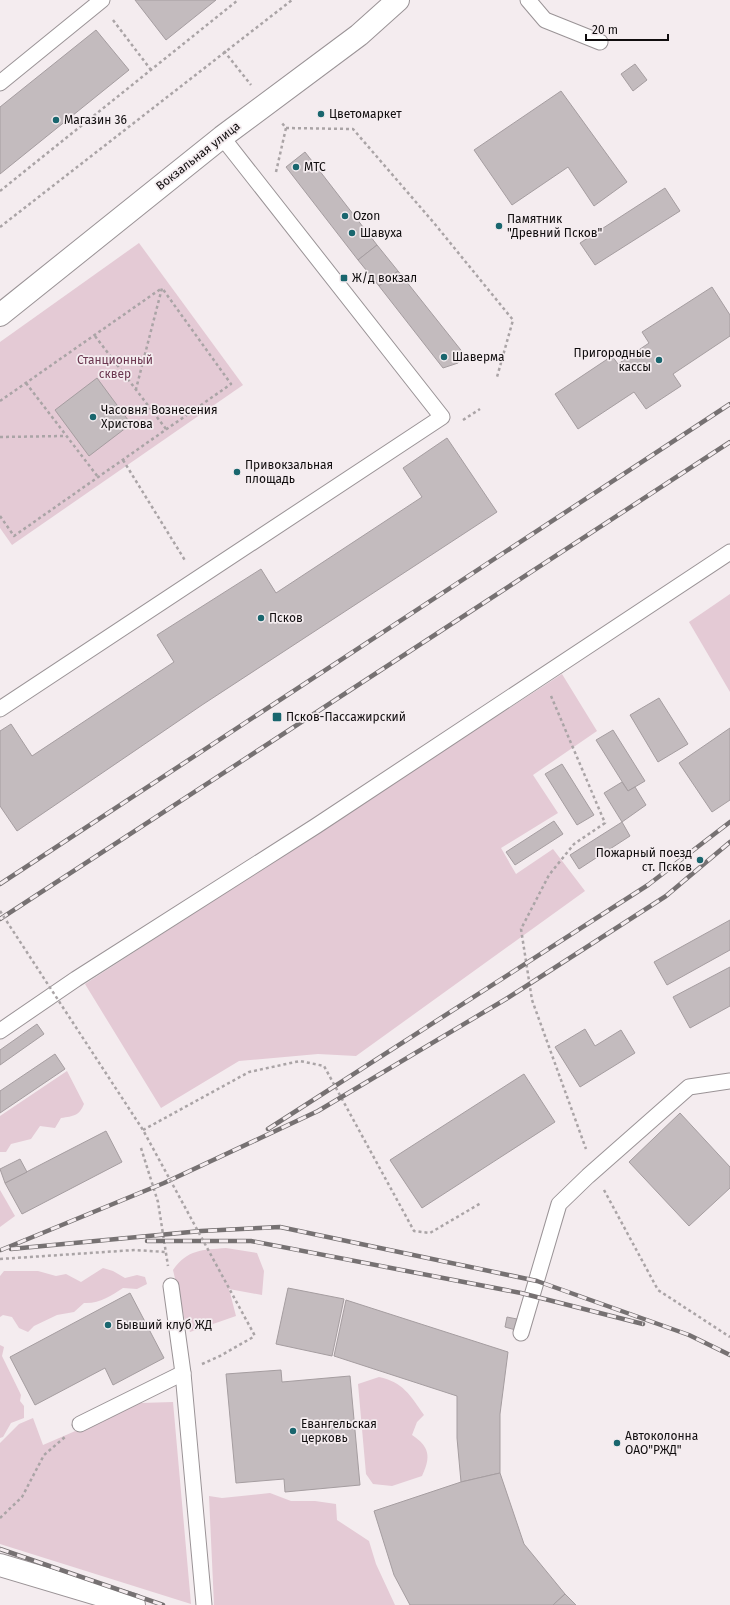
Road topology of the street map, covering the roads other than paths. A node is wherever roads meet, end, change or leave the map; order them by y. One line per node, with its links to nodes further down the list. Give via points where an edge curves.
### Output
1 (398, 0): 6 (main road, Вокзальная улица, via 359,35)
2 (528, 0): 4 (lane, via 545,20)
3 (101, 1): 5 (lane)
4 (600, 42)
5 (0, 83)
6 (222, 137): 7 (main road, Вокзальная улица); 9 (lane, via 442,417)
7 (0, 315)
8 (730, 552): 10 (lane)
9 (0, 709)
10 (0, 1031)
11 (730, 1081): 13 (lane, via 689,1087 559,1204)
12 (170, 1286): 14 (lane)
13 (522, 1333)
14 (183, 1373): 15 (lane); 18 (lane)
15 (80, 1424)
16 (0, 1565): 17 (main road)
17 (134, 1605)
18 (204, 1605)

